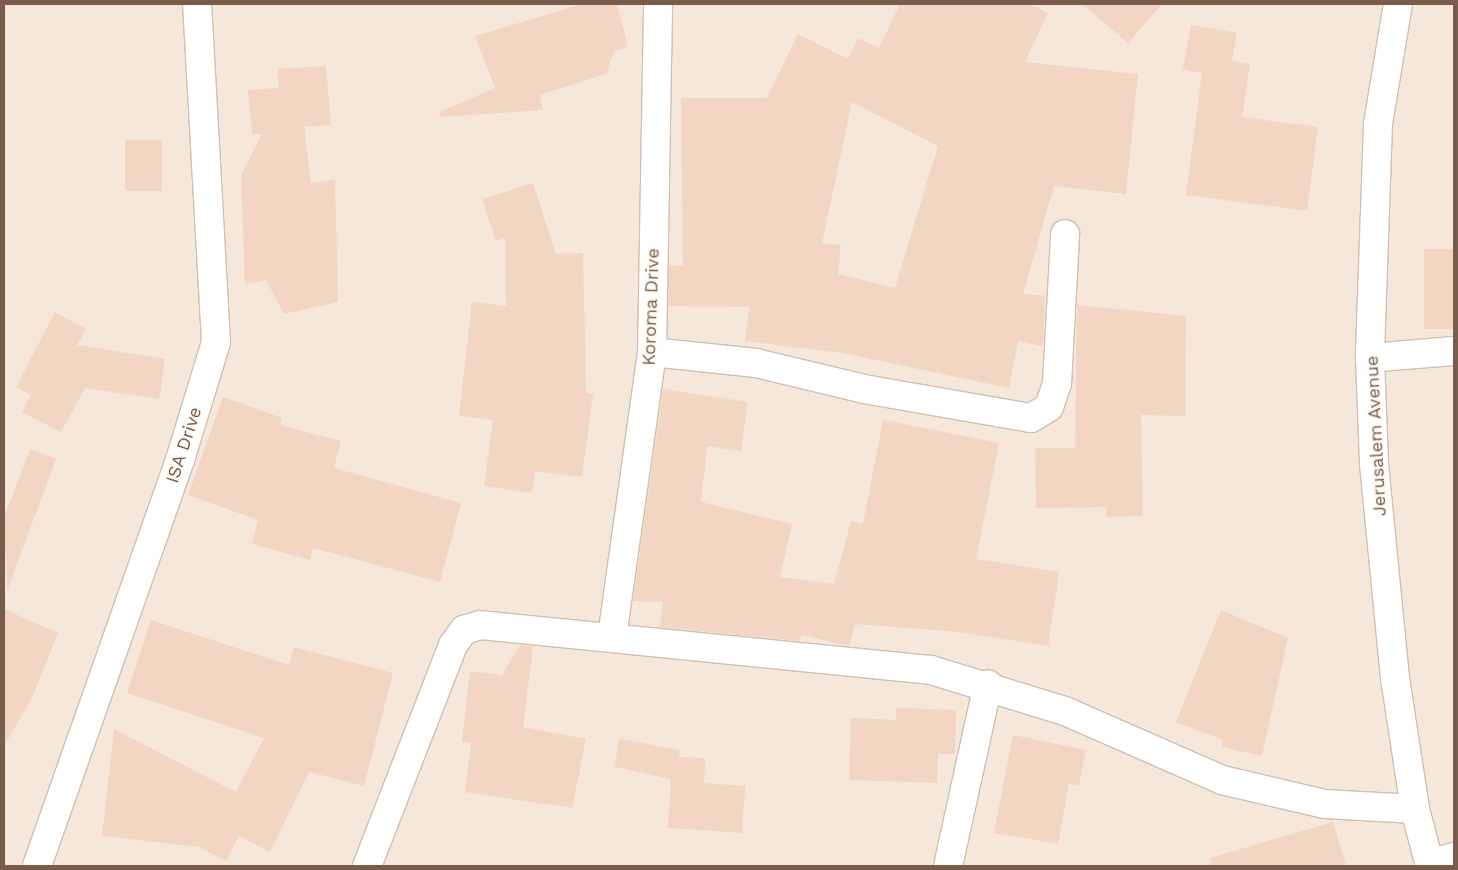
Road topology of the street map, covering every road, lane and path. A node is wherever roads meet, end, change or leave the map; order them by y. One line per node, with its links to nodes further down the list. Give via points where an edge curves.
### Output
1 (197, 4): 12 (street, ISA Drive, via 216,342 180,460)
2 (658, 4): 6 (street, Koroma Drive)
3 (1398, 4): 7 (street, Jerusalem Avenue, via 1378,124)
4 (1065, 234): 6 (street, via 1057,384 1049,407 1031,418 864,389 756,363)
5 (1454, 351): 7 (street)
6 (652, 352): 8 (street, Koroma Drive)
7 (1370, 358): 10 (street, Jerusalem Avenue, via 1374,464 1395,678)
8 (612, 637): 9 (street, via 931,670); 13 (street, via 480,625 464,630 453,645)
9 (988, 684): 10 (street, via 1065,711 1222,780 1325,804); 14 (street)
10 (1415, 809): 11 (street, Jerusalem Avenue)
11 (1438, 862)
12 (38, 866)
13 (367, 866)
14 (948, 866)

